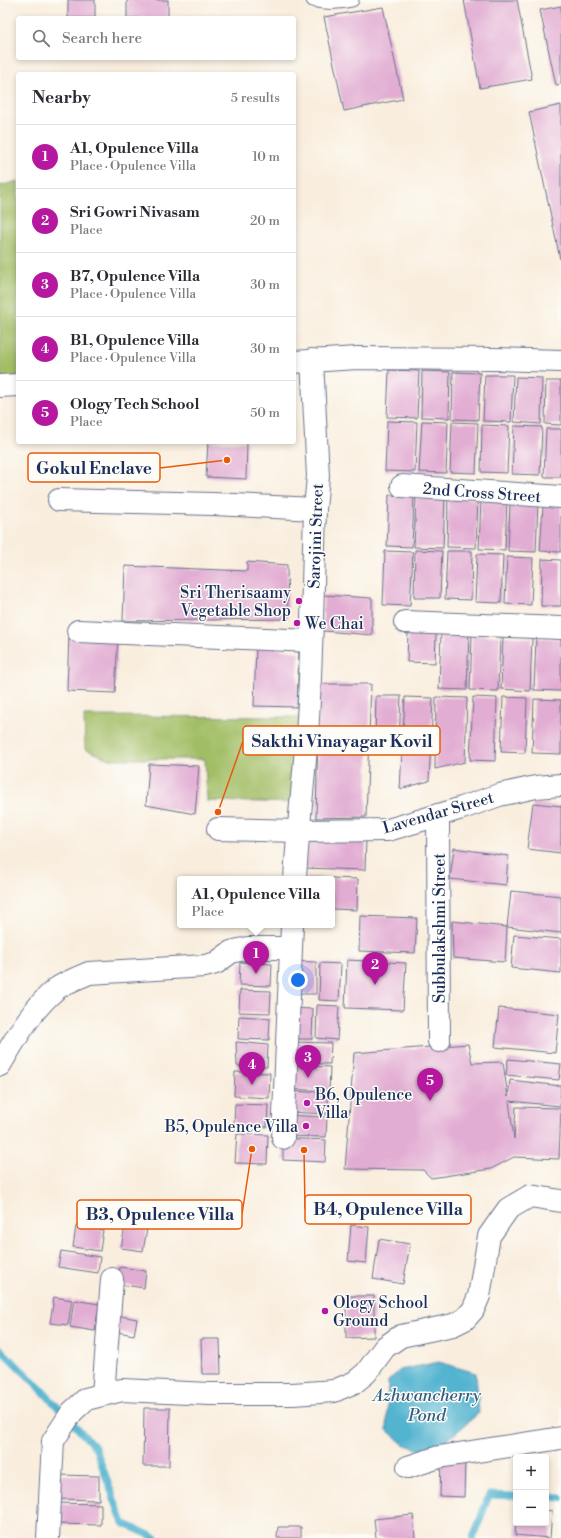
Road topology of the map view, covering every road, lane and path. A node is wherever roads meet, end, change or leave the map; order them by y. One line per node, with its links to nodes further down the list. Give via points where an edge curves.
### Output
1 (313, 0): 2 (lane, via 323,3)
2 (352, 0)
3 (303, 361): 4 (street, via 357,358); 10 (street, Sarojini Street, via 318,476)
4 (561, 361)
5 (16, 385): 6 (street)
6 (0, 386)
7 (402, 486): 8 (street, 2nd Cross Street)
8 (561, 497)
9 (59, 500): 10 (street)
10 (315, 509): 14 (street, Sarojini Street)
11 (405, 622): 12 (street)
12 (561, 628)
13 (78, 631): 14 (street)
14 (311, 641): 18 (street, Sarojini Street, via 308,717)
15 (561, 785): 16 (street, Lavendar Street, via 498,795)
16 (438, 815): 18 (street, Lavendar Street, via 388,830); 22 (street, Subbulakshmi Street)
17 (218, 828): 18 (street, Lavendar Street)
18 (298, 831): 19 (street, Sarojini Street)
19 (295, 876)
20 (292, 928): 21 (street)
21 (290, 954): 23 (street, via 248,948 231,952 216,963 205,966 89,973 57,989 40,1004 26,1021); 24 (street)
22 (439, 1041)
23 (0, 1065)
24 (283, 1138)
25 (561, 1201): 27 (street, via 530,1196 508,1209 489,1236 479,1296 473,1310 465,1319 453,1325 401,1336 385,1347 366,1373 355,1382 334,1391 293,1394 210,1394 122,1390)
26 (112, 1279): 27 (street)
27 (103, 1394): 30 (street, via 86,1400 72,1412 53,1441)
28 (561, 1438): 29 (street, via 440,1457)
29 (408, 1467)
30 (48, 1538)

